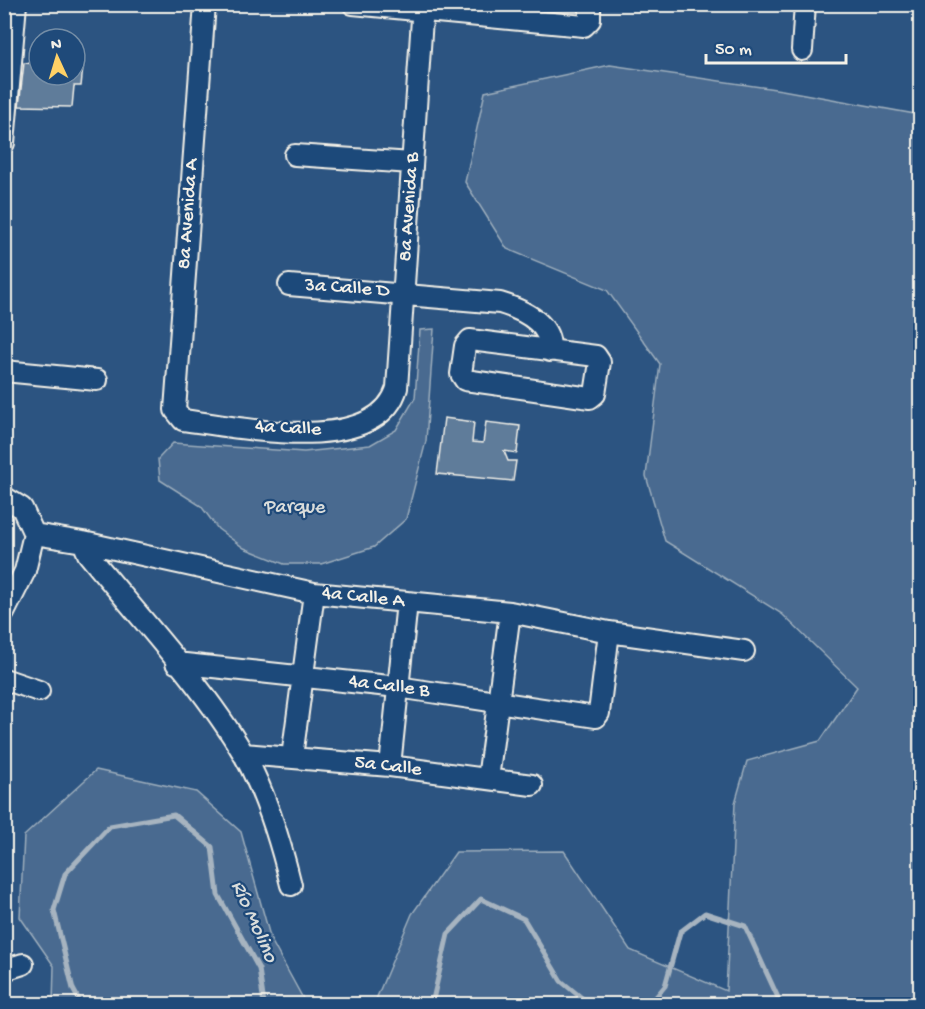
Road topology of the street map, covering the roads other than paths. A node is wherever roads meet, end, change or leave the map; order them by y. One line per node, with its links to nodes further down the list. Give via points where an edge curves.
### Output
1 (16, 4): 8 (street)
2 (205, 4): 17 (street, 8a Avenida A, via 174,403 176,415)
3 (353, 4): 5 (street)
4 (805, 4): 7 (street)
5 (423, 8): 6 (street, via 584,26); 10 (street, 8a Avenida B)
6 (590, 12)
7 (802, 50)
8 (4, 143)
9 (295, 154): 10 (street)
10 (412, 163): 12 (street, 8a Avenida B)
11 (289, 285): 12 (street, 3a Calle D)
12 (404, 293): 13 (street, 3a Calle D, via 500,303 514,308 543,327); 16 (street, 8a Avenida B, via 397,388)
13 (550, 351): 13 (street, via 470,340 465,346 461,375 468,381 594,396 599,358)
14 (4, 371): 15 (street)
15 (97, 380)
16 (387, 407): 17 (street, 4a Calle, via 373,419 353,427 316,433)
17 (183, 420)
18 (4, 497): 19 (street, via 22,508)
19 (34, 534): 20 (street, 4a Calle A); 24 (street, via 25,571)
20 (83, 542): 21 (street, 4a Calle A); 27 (street, via 88,554)
21 (314, 592): 22 (street, 4a Calle A); 28 (street)
22 (407, 602): 23 (street, 4a Calle A); 30 (street)
23 (510, 612): 25 (street, 4a Calle A); 32 (street)
24 (4, 613)
25 (609, 632): 26 (street, 4a Calle A); 32 (street, 4a Calle B, via 596,717)
26 (744, 651)
27 (176, 663): 28 (street, 4a Calle B); 33 (street)
28 (301, 677): 30 (street, 4a Calle B); 34 (street)
29 (4, 679): 31 (street)
30 (398, 687): 32 (street, 4a Calle B); 35 (street)
31 (39, 691)
32 (497, 701): 36 (street)
33 (243, 754): 34 (street, 5a Calle); 38 (street, via 279,838)
34 (292, 757): 35 (street, 5a Calle)
35 (390, 766): 36 (street, 5a Calle)
36 (488, 779): 37 (street, 5a Calle)
37 (532, 785)
38 (291, 885)

